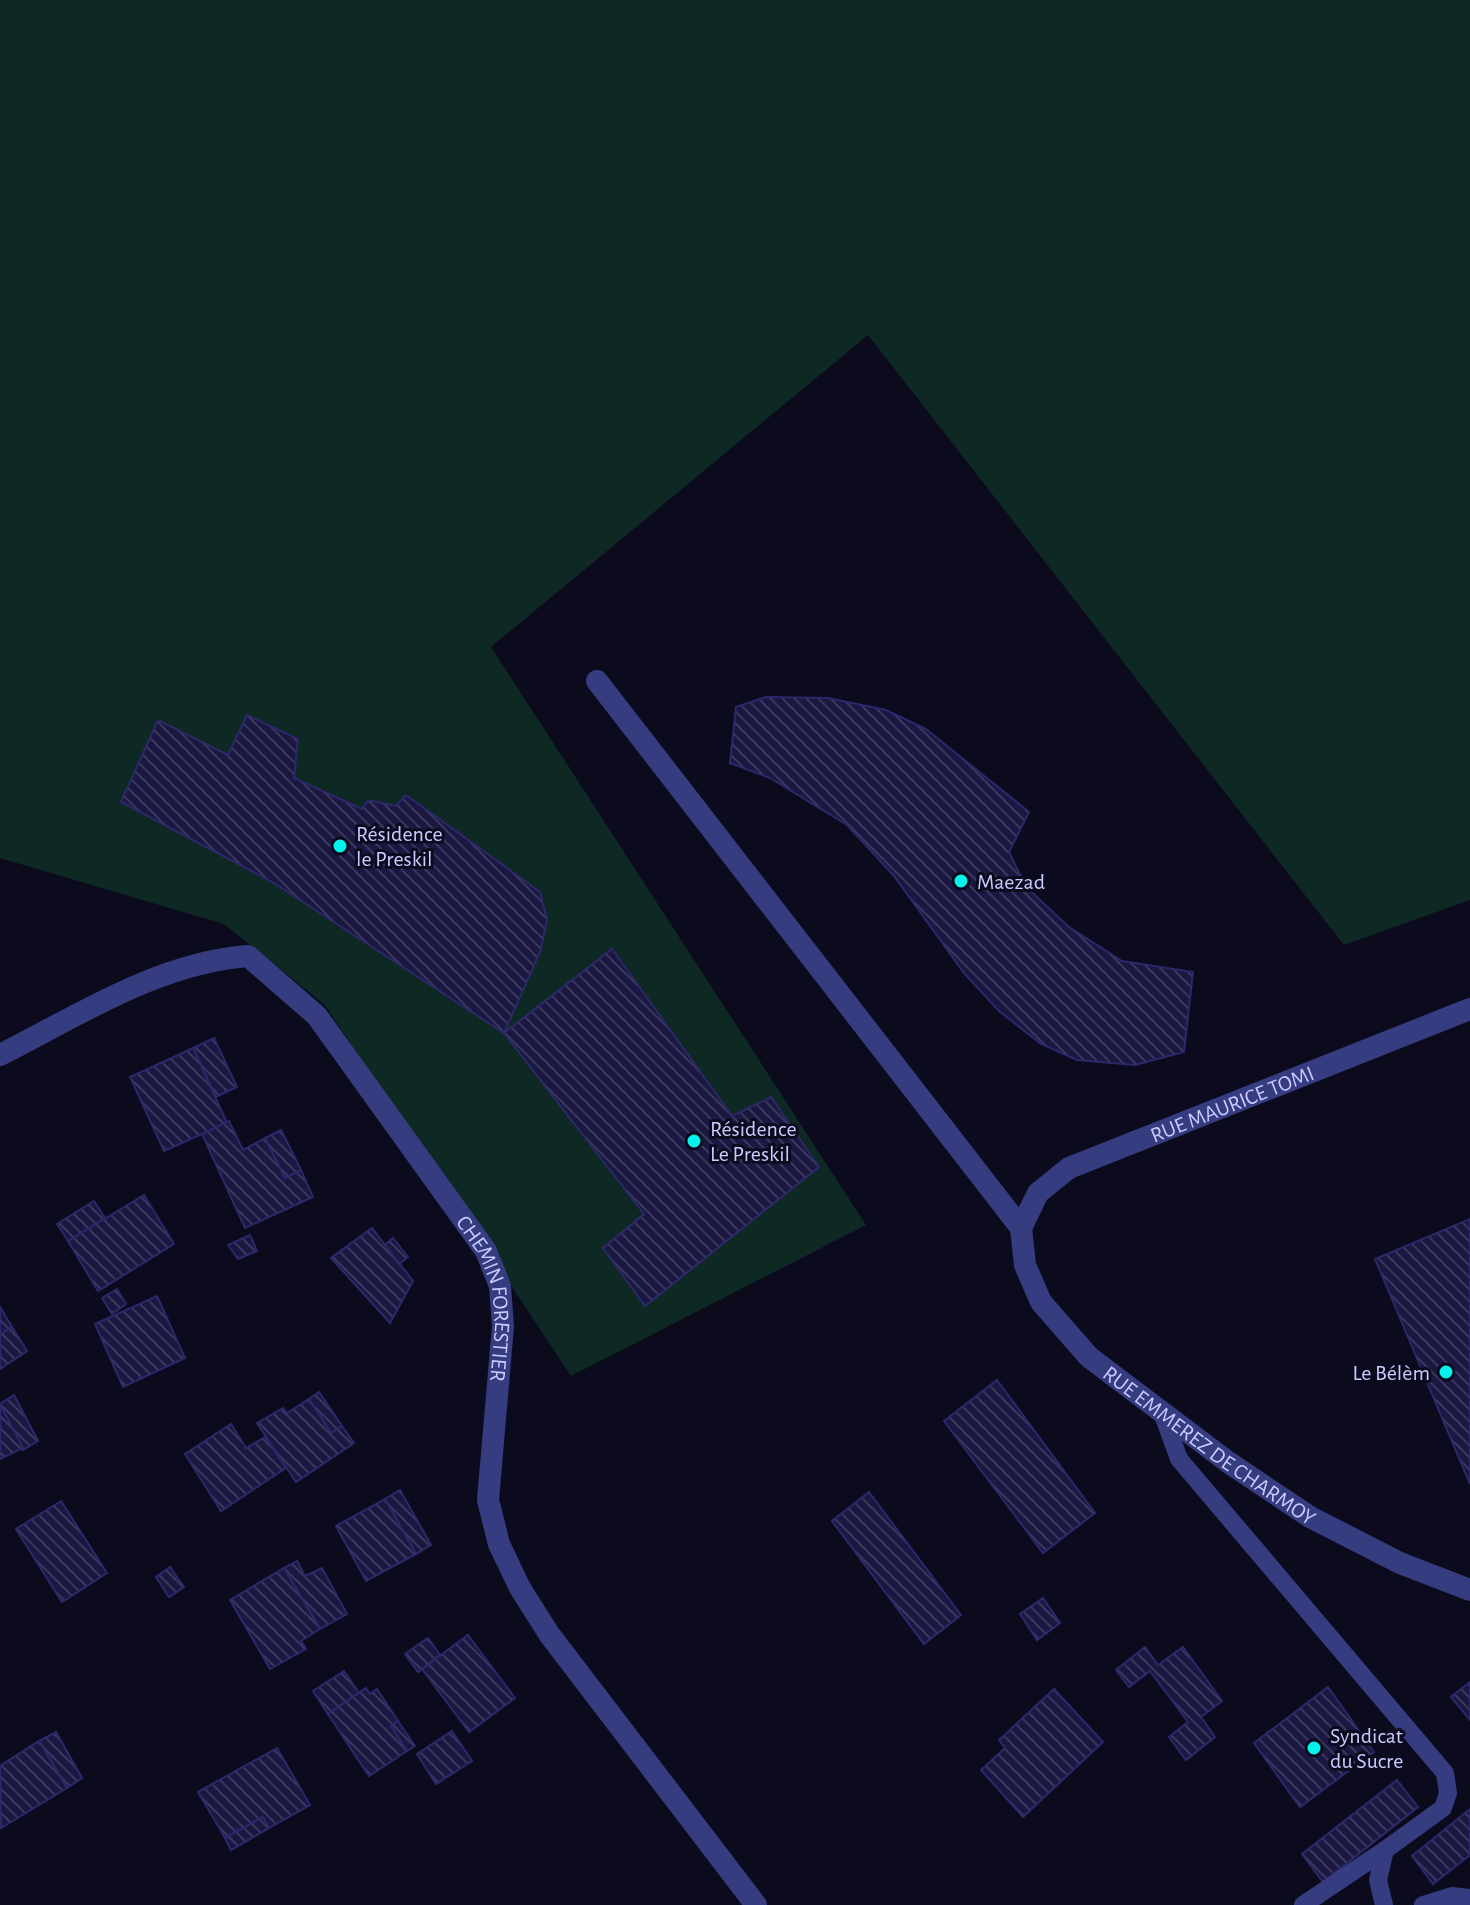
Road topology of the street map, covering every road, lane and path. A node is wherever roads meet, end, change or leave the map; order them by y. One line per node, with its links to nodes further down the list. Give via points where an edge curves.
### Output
1 (597, 681): 4 (street)
2 (1470, 1009): 4 (street, RUE MAURICE TOMI, via 1069,1168 1038,1193)
3 (0, 1055): 9 (street, CHEMIN FORESTIER, via 168,972 212,959 248,956 317,1016 486,1251 500,1286 503,1326 488,1500 499,1544 520,1588 549,1634)
4 (1021, 1228): 5 (street, RUE EMMEREZ DE CHARMOY, via 1025,1265 1041,1302 1089,1357)
5 (1163, 1415): 6 (street, RUE EMMEREZ DE CHARMOY, via 1310,1517 1400,1563); 7 (lane, via 1179,1459 1445,1773 1448,1793 1443,1808)
6 (1470, 1590)
7 (1385, 1850): 10 (lane); 11 (lane, via 1378,1880)
8 (1470, 1898): 12 (lane, via 1452,1896)
9 (756, 1905)
10 (1303, 1905)
11 (1384, 1905)
12 (1423, 1905)

